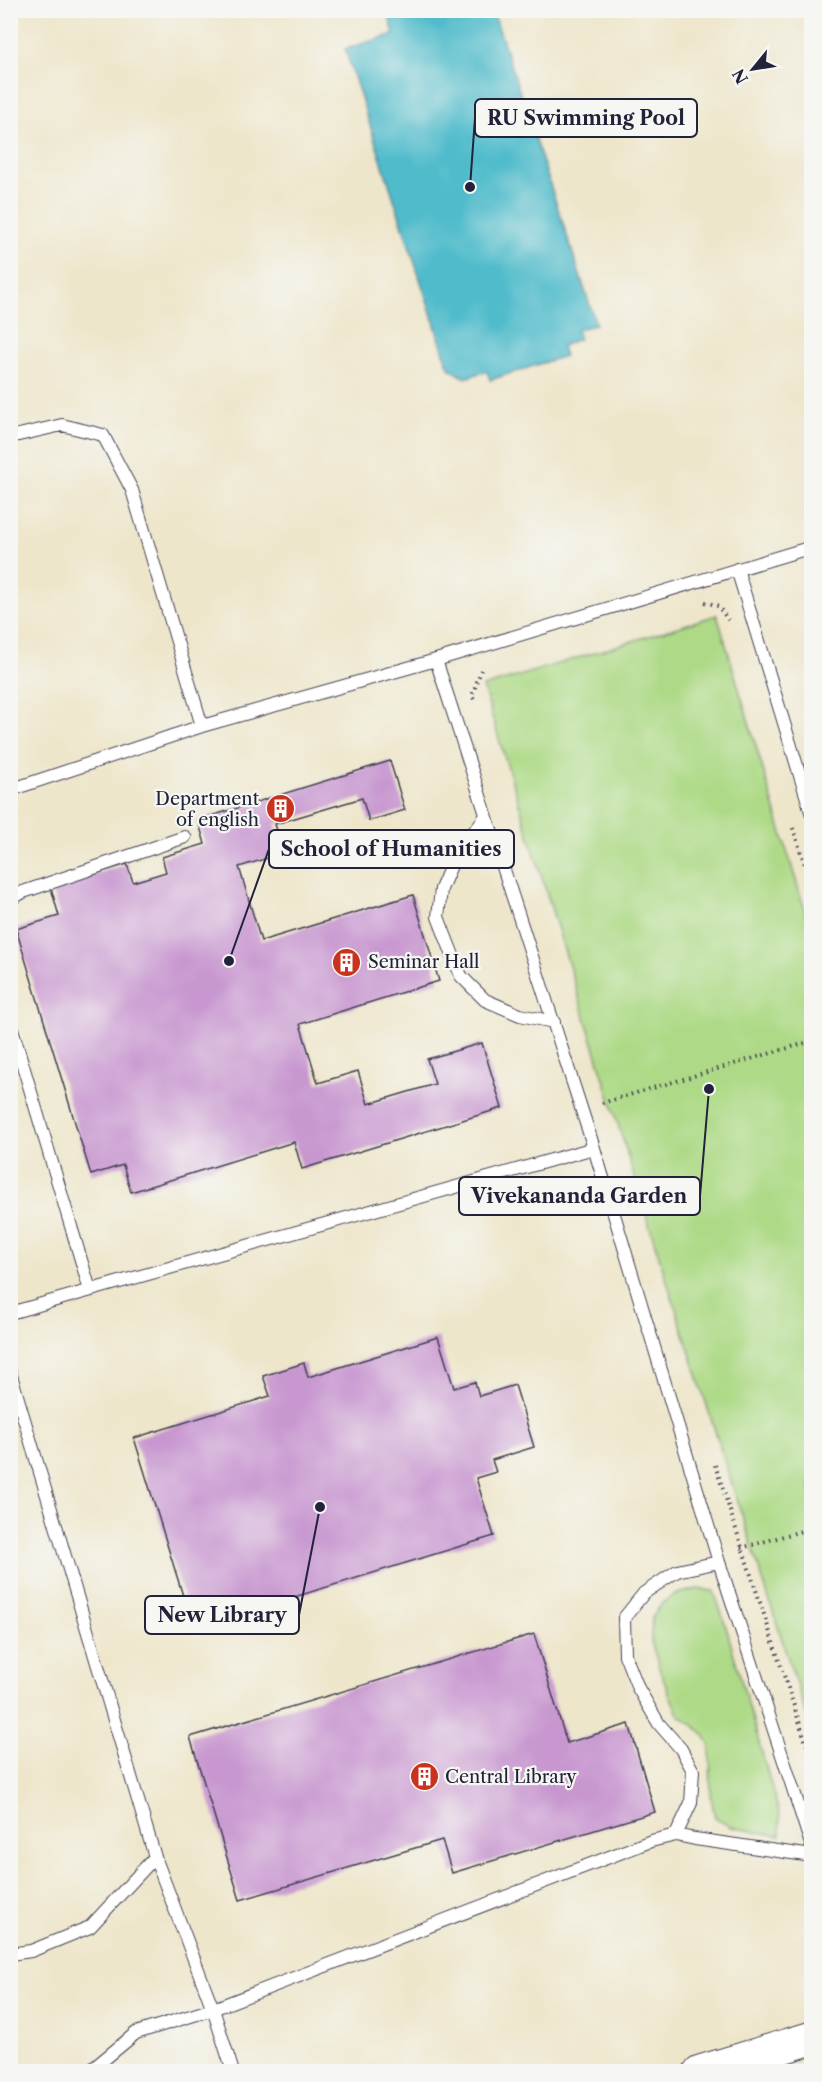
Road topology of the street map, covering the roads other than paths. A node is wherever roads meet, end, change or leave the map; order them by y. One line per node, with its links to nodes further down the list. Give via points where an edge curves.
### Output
1 (10, 437): 5 (lane, via 62,425 103,435 132,490)
2 (812, 547): 3 (lane)
3 (737, 569): 4 (lane); 7 (lane)
4 (436, 660): 5 (lane); 8 (lane)
5 (202, 726): 6 (lane)
6 (10, 790)
7 (812, 815)
8 (486, 816): 12 (lane); 12 (lane, via 455,856 441,889 438,917 461,976 485,1000 520,1016)
9 (184, 837): 10 (lane, via 23,892)
10 (10, 900)
11 (10, 1022): 14 (lane)
12 (554, 1022): 13 (lane)
13 (594, 1148): 14 (lane); 17 (lane)
14 (90, 1290): 15 (lane)
15 (10, 1312)
16 (10, 1372): 21 (lane)
17 (719, 1562): 18 (lane, via 676,1571 644,1593 624,1618 625,1655 638,1688 693,1771 691,1803); 19 (lane)
18 (676, 1835): 20 (lane); 23 (lane, via 651,1841)
19 (812, 1846)
20 (812, 1856)
21 (155, 1857): 22 (lane, via 90,1927 31,1951); 23 (lane)
22 (10, 1954)
23 (213, 2010): 25 (lane, via 136,2033); 26 (lane)
24 (812, 2038): 27 (street)
25 (89, 2072)
26 (233, 2072)
27 (700, 2072)

